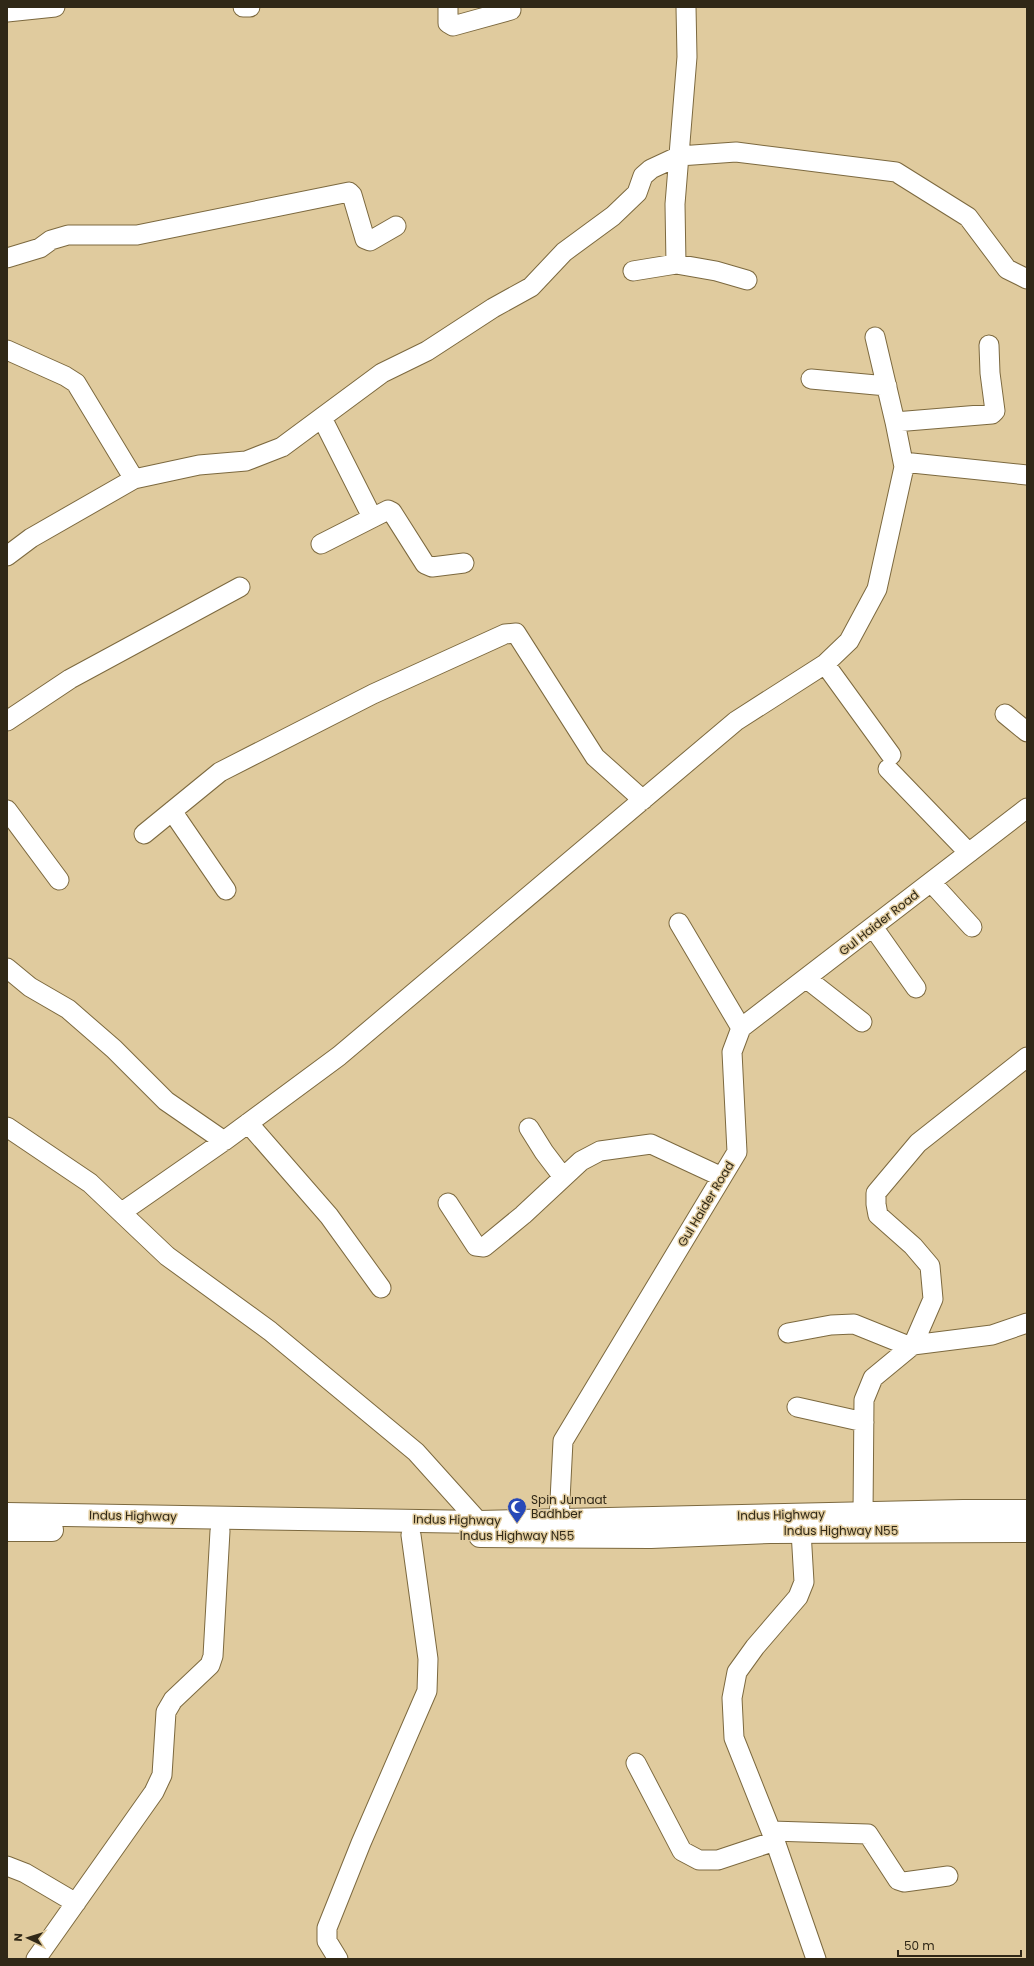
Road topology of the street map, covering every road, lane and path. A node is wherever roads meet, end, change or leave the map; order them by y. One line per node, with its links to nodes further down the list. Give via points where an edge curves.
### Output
1 (55, 7): 7 (street)
2 (243, 7): 3 (street)
3 (250, 7)
4 (448, 7): 6 (street, via 448,23 453,26)
5 (686, 7): 8 (street, via 686,57)
6 (511, 10)
7 (7, 12)
8 (679, 156): 11 (street, via 675,204); 13 (street, via 736,152 896,172 968,217 1007,269); 20 (street, via 642,176 637,193 613,216 564,252 531,287 493,308 427,351 382,373)
9 (396, 226): 10 (street, via 370,241 365,239 352,194 349,192 137,235 68,235 51,240 40,248)
10 (7, 258)
11 (676, 264): 12 (street); 14 (street)
12 (633, 271)
13 (1027, 279)
14 (747, 280)
15 (875, 337): 19 (street)
16 (989, 346): 21 (street, via 994,411 992,414)
17 (7, 350): 24 (street, via 76,383)
18 (812, 379): 19 (street)
19 (887, 386): 21 (street)
20 (322, 418): 24 (street, via 282,447 246,461 199,465); 25 (street)
21 (895, 422): 22 (street)
22 (904, 466): 23 (street, via 912,464); 30 (street, via 877,589 849,641)
23 (1027, 475)
24 (134, 479): 27 (street, via 31,538)
25 (372, 517): 26 (street); 28 (street, via 388,510 392,512 425,564 432,567)
26 (321, 544)
27 (7, 556)
28 (464, 564)
29 (240, 586): 32 (street, via 70,679)
30 (825, 664): 34 (street, via 736,721); 39 (street, via 890,762)
31 (1005, 714): 33 (street)
32 (7, 720)
33 (1027, 732)
34 (643, 800): 37 (street, via 595,757 516,634 505,634 374,694 220,772); 52 (street, via 339,1056)
35 (1026, 809): 39 (street, Gul Haider Road)
36 (7, 810): 40 (street)
37 (172, 811): 38 (street); 42 (street)
38 (144, 834)
39 (969, 853): 41 (street, Gul Haider Road)
40 (59, 880)
41 (931, 882): 44 (street, Gul Haider Road); 45 (street)
42 (226, 890)
43 (679, 923): 50 (street)
44 (873, 927): 47 (street, Gul Haider Road); 48 (street)
45 (972, 927)
46 (7, 968): 55 (street, via 30,987 68,1009 114,1049 166,1101)
47 (807, 979): 49 (street); 50 (street, Gul Haider Road)
48 (916, 988)
49 (862, 1022)
50 (741, 1028): 57 (street, Gul Haider Road, via 732,1052 737,1152)
51 (1027, 1058): 63 (street, via 918,1143 876,1193 878,1215 913,1246 930,1266 933,1299)
52 (248, 1123): 55 (street); 60 (street, via 329,1216)
53 (7, 1127): 59 (street, via 90,1183)
54 (529, 1128): 56 (street)
55 (224, 1141): 59 (street)
56 (564, 1177): 57 (street, via 581,1161 600,1151 651,1144); 58 (street, via 484,1247 476,1246)
57 (722, 1177): 69 (street, Gul Haider Road, via 563,1441)
58 (448, 1203)
59 (122, 1212): 70 (street, via 167,1256 270,1331 416,1452)
60 (381, 1288)
61 (1027, 1323): 63 (street, via 992,1335)
62 (788, 1333): 63 (street, via 854,1324)
63 (912, 1346): 65 (street, via 873,1378 864,1400)
64 (797, 1407): 65 (street)
65 (864, 1422): 67 (street)
66 (1027, 1511): 67 (highway, Indus Highway)
67 (863, 1513): 69 (highway, Indus Highway)
68 (7, 1514): 70 (highway, Indus Highway)
69 (559, 1520): 70 (highway, Indus Highway)
70 (479, 1522)
71 (7, 1530): 72 (highway, Indus Highway N55)
72 (220, 1531): 75 (highway, Indus Highway N55); 80 (street, via 213,1656 210,1665 173,1700 166,1712 162,1775 154,1792)
73 (801, 1531): 74 (highway, Indus Highway N55); 75 (highway, Indus Highway N55, via 651,1537); 77 (street, via 804,1582 798,1597 737,1672 732,1698 734,1738)
74 (1027, 1531)
75 (411, 1535): 82 (street, via 428,1659 427,1691 327,1928 327,1941)
76 (636, 1763): 77 (street, via 682,1851 698,1860 718,1860)
77 (773, 1836): 79 (street, via 868,1834 898,1880 904,1882); 83 (street)
78 (7, 1866): 80 (street, via 25,1873)
79 (948, 1876)
80 (76, 1902): 81 (street)
81 (36, 1959)
82 (338, 1959)
83 (816, 1959)

